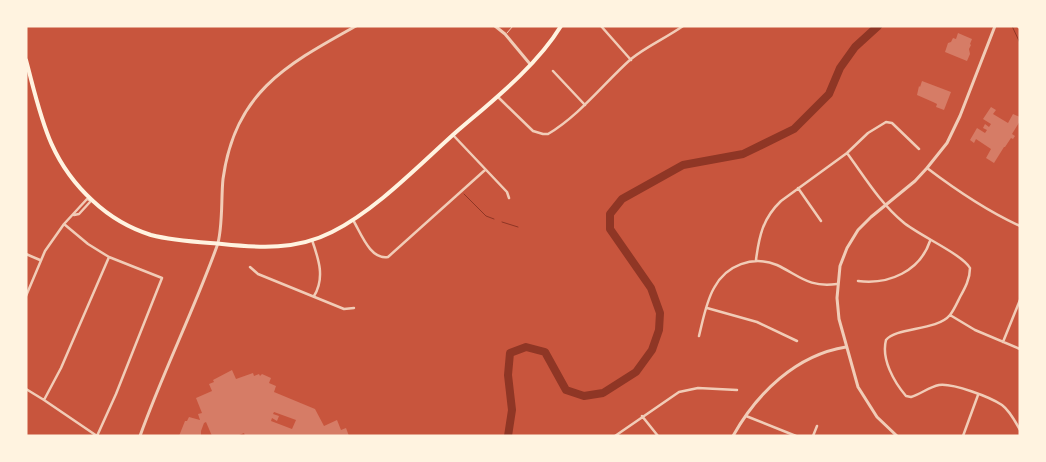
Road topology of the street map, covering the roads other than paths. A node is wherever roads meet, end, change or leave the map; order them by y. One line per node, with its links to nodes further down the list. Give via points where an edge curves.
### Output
1 (356, 26): 32 (street, via 279,73 246,112 227,160)
2 (495, 26): 10 (street)
3 (513, 26): 10 (lane)
4 (561, 26): 13 (main road)
5 (601, 26): 12 (street)
6 (675, 26): 9 (street)
7 (683, 26): 9 (street)
8 (995, 26): 20 (street, via 960,116)
9 (677, 30): 12 (street)
10 (505, 34): 13 (street)
11 (26, 60): 24 (main road, via 45,129 56,155)
12 (631, 60): 16 (street)
13 (530, 64): 15 (main road)
14 (553, 71): 16 (street)
15 (498, 96): 16 (street, via 536,133 548,134); 17 (main road)
16 (585, 105)
17 (453, 135): 21 (street); 26 (main road)
18 (919, 149): 19 (street, via 897,126 886,122 868,133)
19 (847, 153): 22 (street); 25 (street)
20 (928, 168): 25 (street); 29 (street, via 948,184)
21 (485, 170): 23 (street); 26 (street, via 388,257 372,252)
22 (798, 188): 27 (street); 36 (street, via 767,217)
23 (509, 198)
24 (90, 199): 28 (street); 32 (main road, via 124,224 150,234)
25 (886, 205): 31 (street, via 904,223); 39 (street, via 853,237 840,266)
26 (354, 220): 30 (main road)
27 (821, 222)
28 (64, 224): 34 (street); 35 (street)
29 (1020, 226)
30 (312, 240): 32 (main road, via 281,247); 41 (street, via 320,270 320,282)
31 (930, 241): 38 (street, via 917,264 906,273 889,279); 45 (street, via 970,268 966,287)
32 (218, 244): 60 (street)
33 (26, 254): 35 (street)
34 (109, 257): 54 (street); 59 (street, via 162,278)
35 (40, 260): 40 (street)
36 (756, 260): 39 (street, via 776,265 809,283); 44 (street, via 746,262 722,277 713,289)
37 (250, 267): 41 (street, via 258,274)
38 (858, 282)
39 (837, 284): 49 (street, via 838,319)
40 (26, 296)
41 (314, 297): 43 (street, via 344,309)
42 (1020, 300): 48 (street)
43 (354, 308)
44 (707, 308): 46 (street); 47 (street, via 757,322)
45 (950, 315): 48 (street); 53 (street, via 924,328 888,337 884,346 887,362 906,396 947,385)
46 (699, 336)
47 (797, 341)
48 (1003, 343): 50 (street)
49 (846, 347): 56 (street, via 799,364 756,401); 66 (street, via 858,387 876,416)
50 (1020, 348)
51 (26, 389): 54 (street)
52 (737, 390): 55 (street, via 685,390)
53 (978, 395): 58 (street, via 1002,405); 67 (street)
54 (44, 400): 59 (street)
55 (642, 416): 61 (street); 62 (street)
56 (745, 416): 63 (street); 64 (street)
57 (817, 426): 65 (street)
58 (1020, 430)
59 (97, 436)
60 (140, 436)
61 (615, 436)
62 (658, 436)
63 (733, 436)
64 (796, 436)
65 (813, 436)
66 (897, 436)
67 (963, 436)

